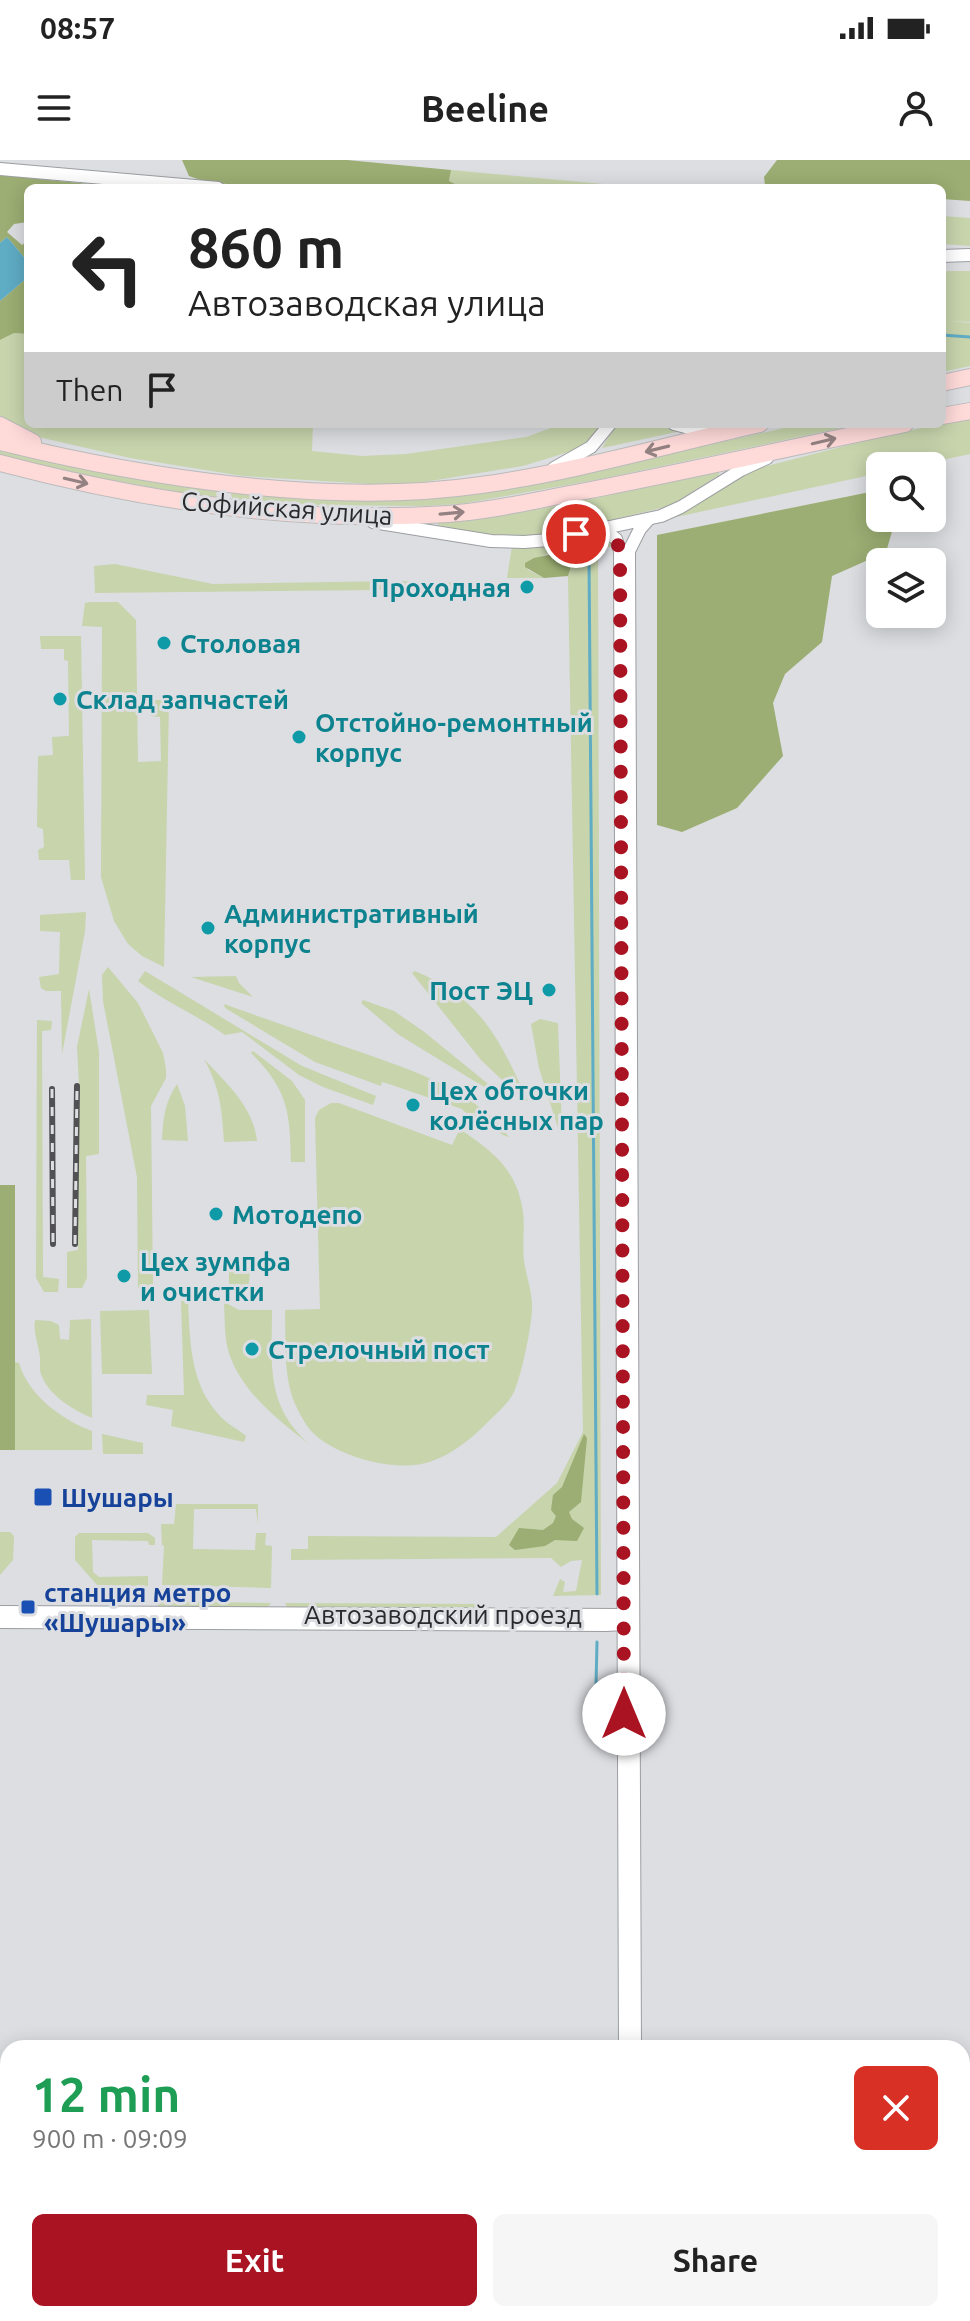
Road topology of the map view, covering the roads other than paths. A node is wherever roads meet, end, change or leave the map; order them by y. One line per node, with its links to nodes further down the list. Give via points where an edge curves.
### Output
1 (0, 169): 2 (street)
2 (172, 184)
3 (970, 255): 4 (street)
4 (946, 256)
5 (970, 377): 6 (main road)
6 (946, 382)
7 (970, 411): 8 (main road)
8 (946, 415)
9 (0, 425): 17 (main road)
10 (607, 428): 19 (street, via 591,447)
11 (689, 428): 14 (street)
12 (743, 428): 14 (main road, Софийская улица)
13 (886, 428): 16 (main road, Софийская улица, one-way to 13)
14 (739, 429): 19 (main road, Софийская улица, one-way to 19)
15 (0, 442): 17 (main road, Софийская улица)
16 (783, 450): 22 (main road, Софийская улица, one-way to 16, via 490,508); 23 (street)
17 (83, 461): 20 (main road, Софийская улица)
18 (0, 463): 21 (main road, Софийская улица, one-way to 21, via 133,494)
19 (545, 473): 20 (main road, Софийская улица, via 417,492)
20 (232, 484): 21 (main road, via 225,493)
21 (229, 509): 22 (main road, Софийская улица)
22 (346, 517): 24 (street, via 496,541 549,540)
23 (649, 519): 24 (street); 26 (street, via 629,551)
24 (603, 529): 26 (street, via 616,539 620,551)
25 (0, 1612): 26 (street, Автозаводский проезд)
26 (627, 1619): 27 (street, Автозаводский проезд); 28 (street); 29 (street)
27 (0, 1622)
28 (625, 2040)
29 (635, 2040)

